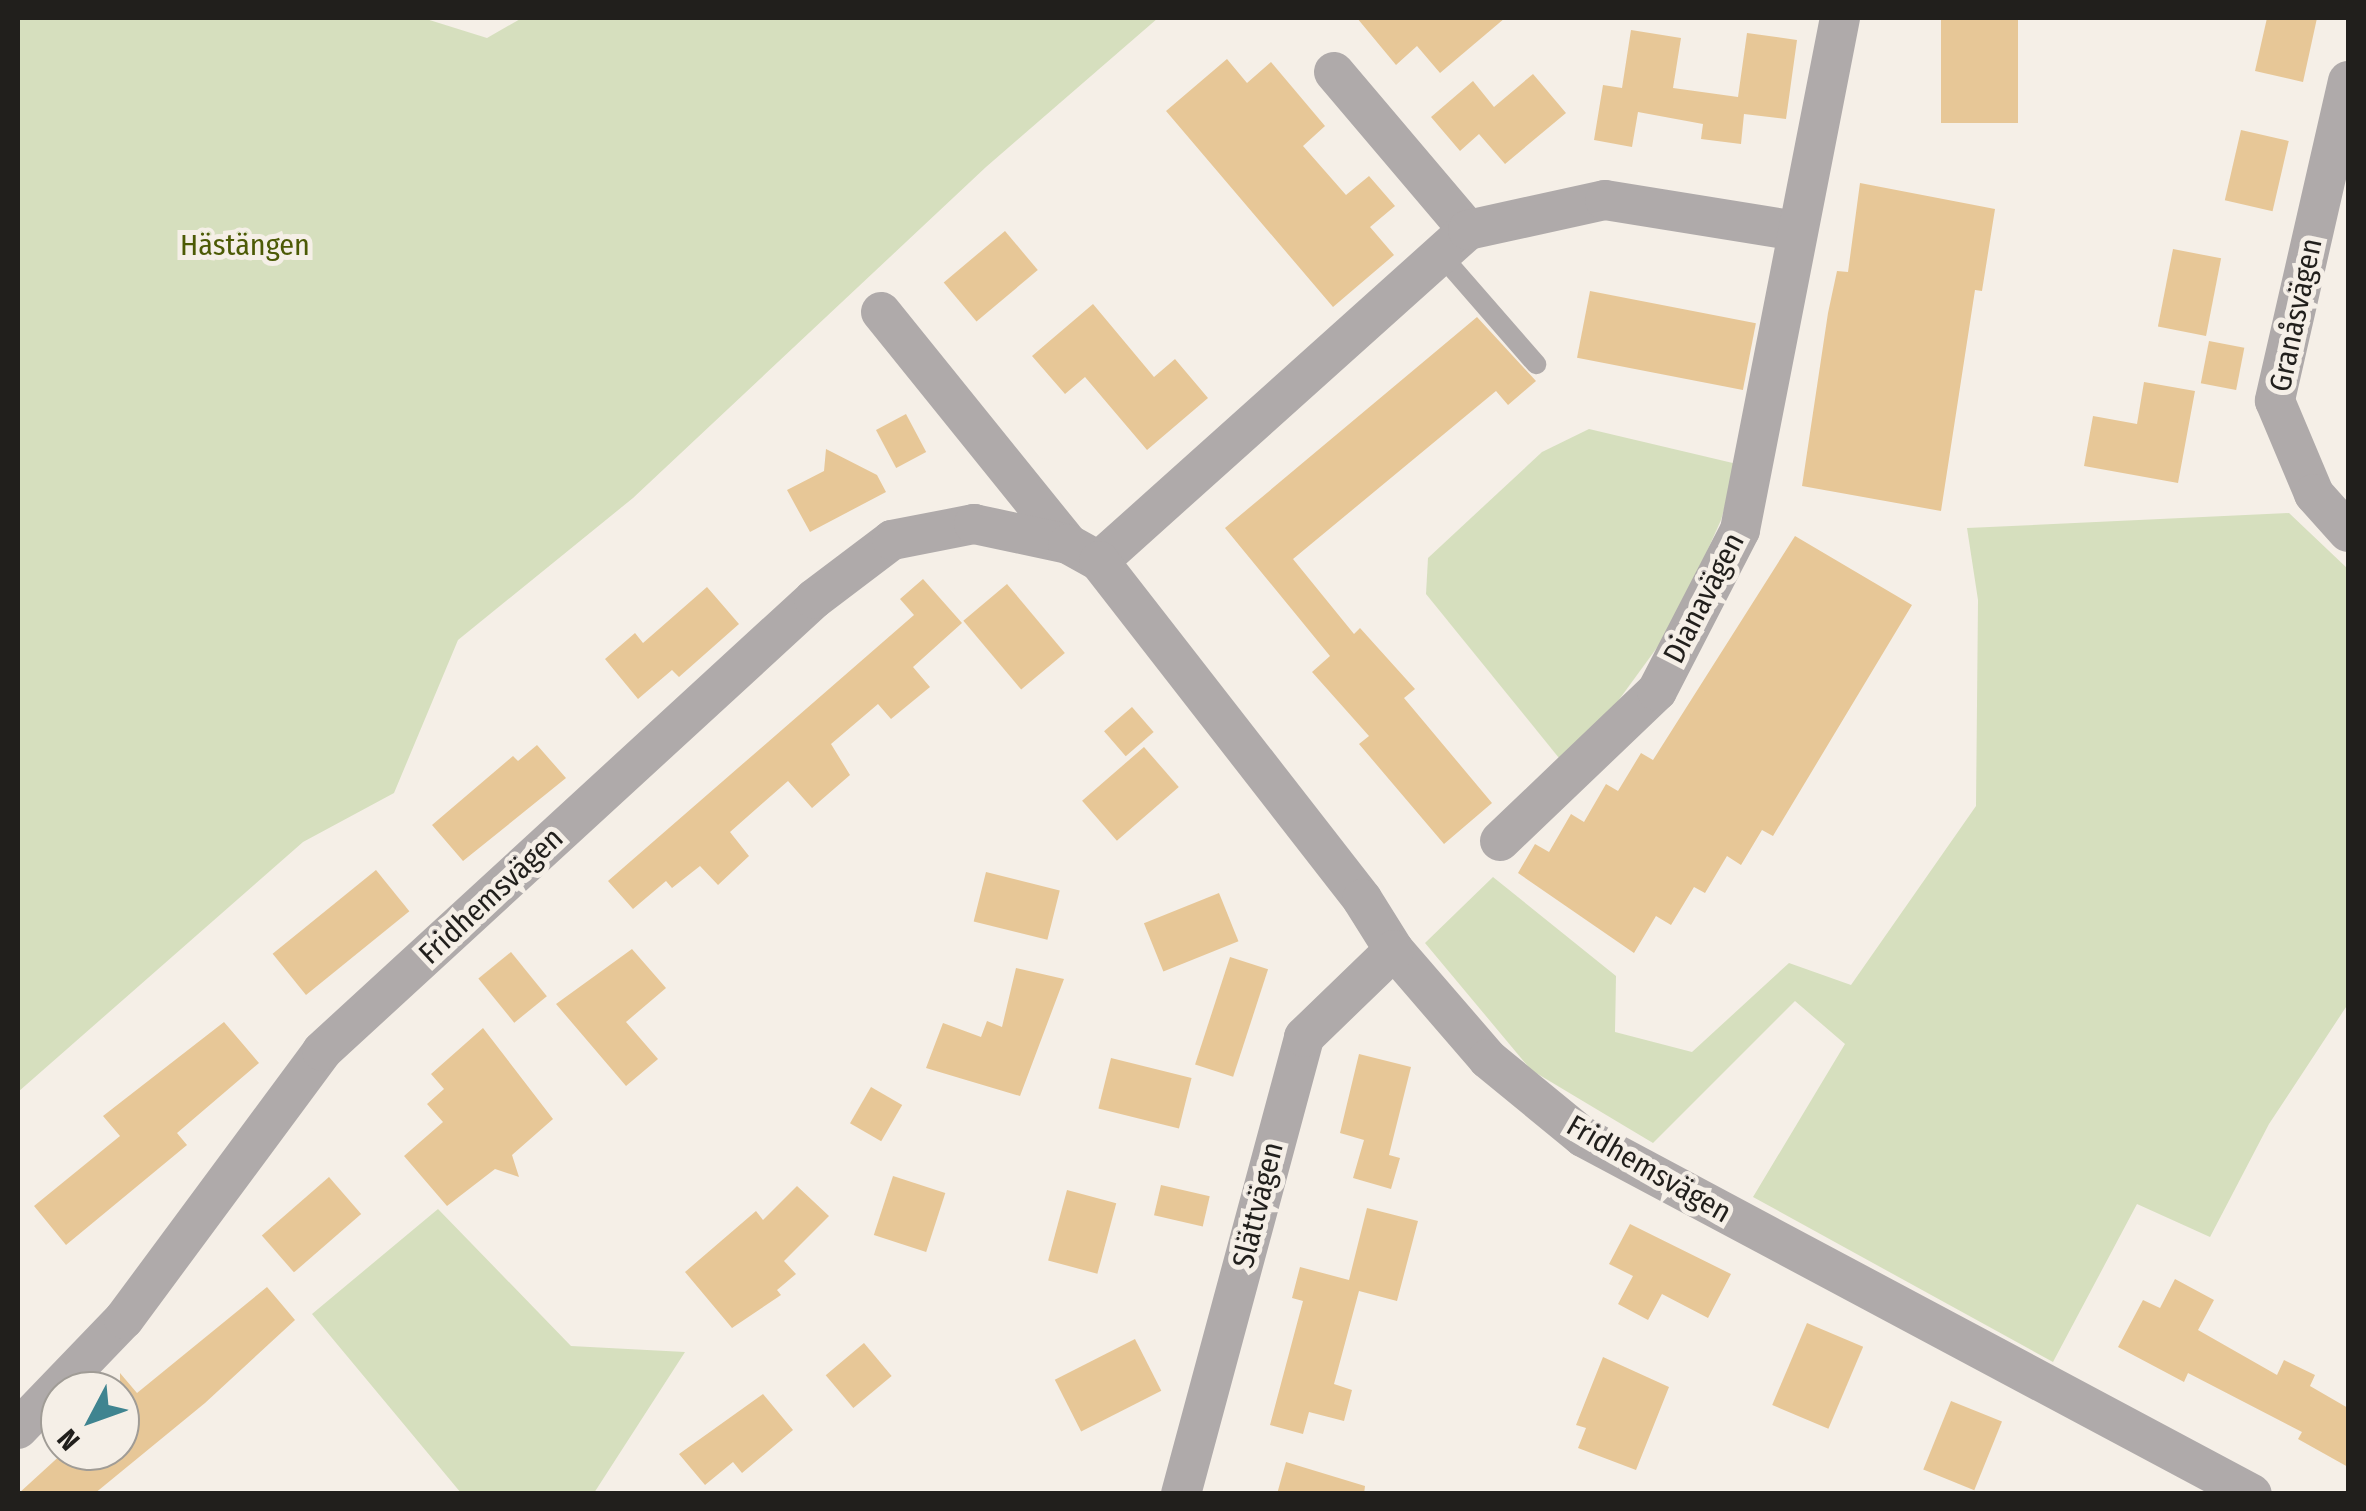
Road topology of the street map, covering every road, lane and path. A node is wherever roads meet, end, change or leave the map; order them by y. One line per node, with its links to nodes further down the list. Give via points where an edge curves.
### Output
1 (1840, 18): 4 (street, Dianavägen)
2 (1334, 72): 5 (street)
3 (2348, 81): 8 (street, Granåsvägen, via 2275,401 2314,494)
4 (1798, 231): 5 (street, via 1605,200); 10 (street, Dianavägen, via 1740,530 1657,692)
5 (1454, 243): 7 (lane); 9 (street)
6 (881, 312): 9 (street, Fridhemsvägen)
7 (1536, 364)
8 (2348, 532)
9 (1083, 553): 11 (street, Fridhemsvägen, via 1362,899); 12 (street, Fridhemsvägen, via 974,524 892,540 814,599 322,1051 124,1319)
10 (1500, 841)
11 (1394, 950): 13 (street, Slättvägen, via 1304,1037); 14 (street, Fridhemsvägen, via 1488,1058 1583,1137)
12 (18, 1428)
13 (1181, 1494)
14 (2252, 1494)

